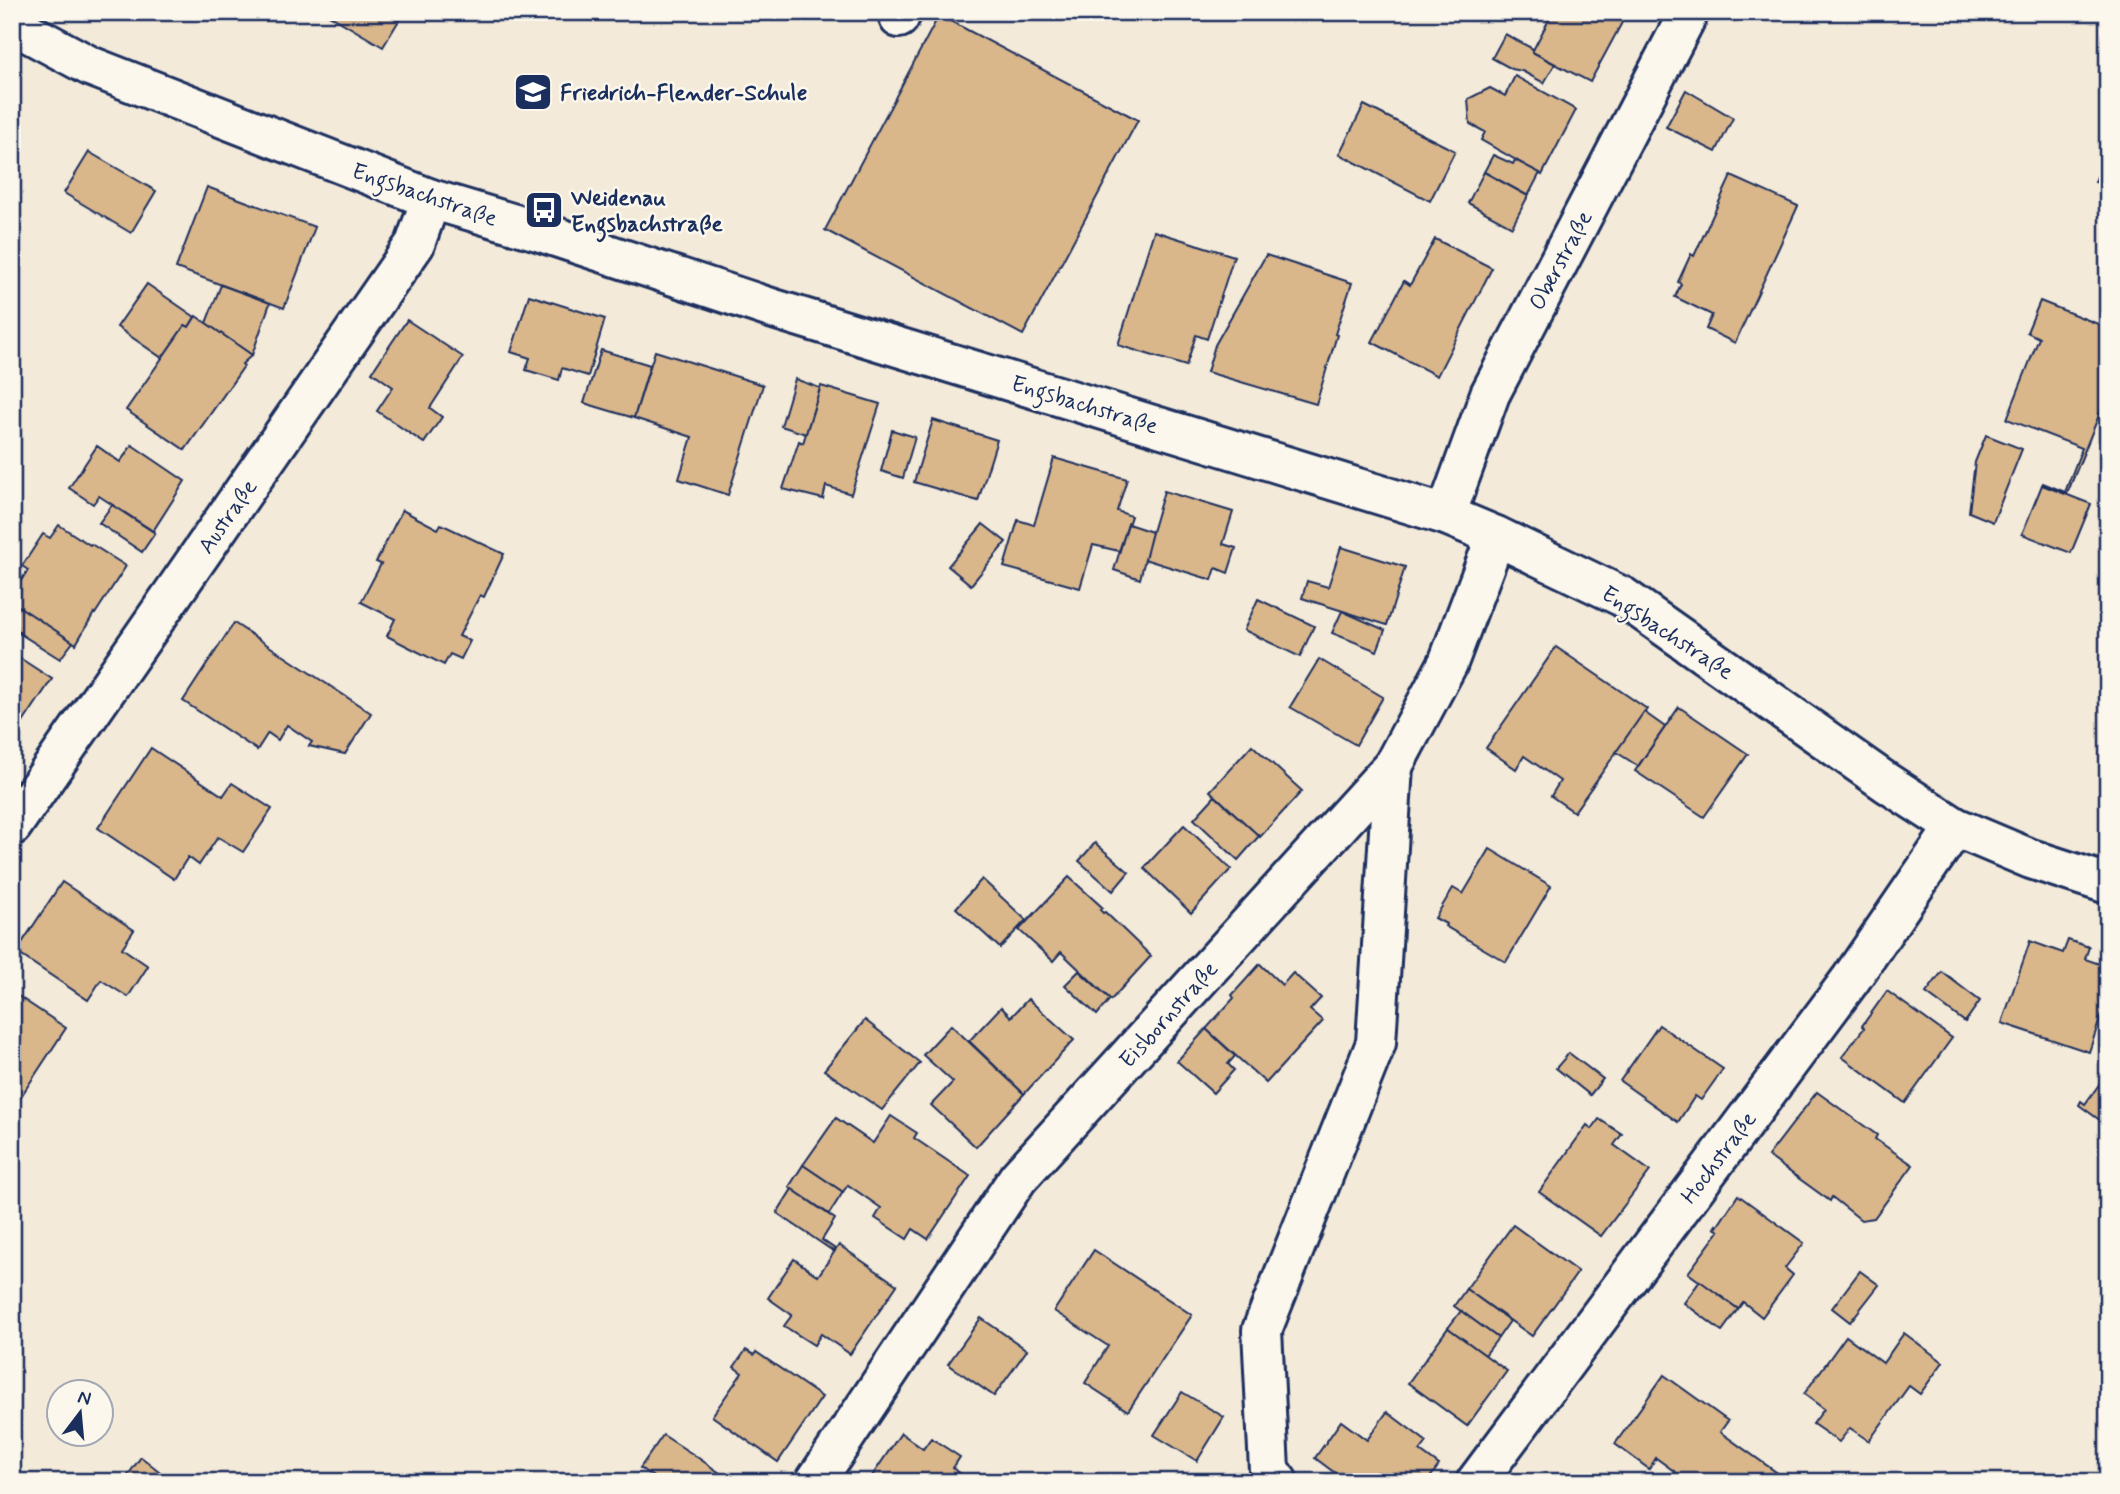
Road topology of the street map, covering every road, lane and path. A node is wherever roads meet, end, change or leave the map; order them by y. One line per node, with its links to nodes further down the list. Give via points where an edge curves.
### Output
1 (1689, 12): 4 (street, Oberstraße, via 1490,394)
2 (12, 24): 3 (street, Engsbachstraße, via 90,66)
3 (431, 200): 4 (street, Engsbachstraße); 7 (street, Austraße, via 415,244)
4 (1446, 515): 5 (street, Engsbachstraße)
5 (1496, 536): 6 (street, Eisbornstraße, via 1448,663); 8 (street, Engsbachstraße, via 1623,597)
6 (1393, 766): 10 (street, Eisbornstraße, via 1018,1178); 11 (street, via 1376,1043 1262,1330 1269,1470)
7 (16, 810)
8 (1955, 827): 9 (street, Engsbachstraße); 12 (street, Hochstraße, via 1851,979)
9 (2108, 884)
10 (815, 1482)
11 (1278, 1482)
12 (1476, 1482)

